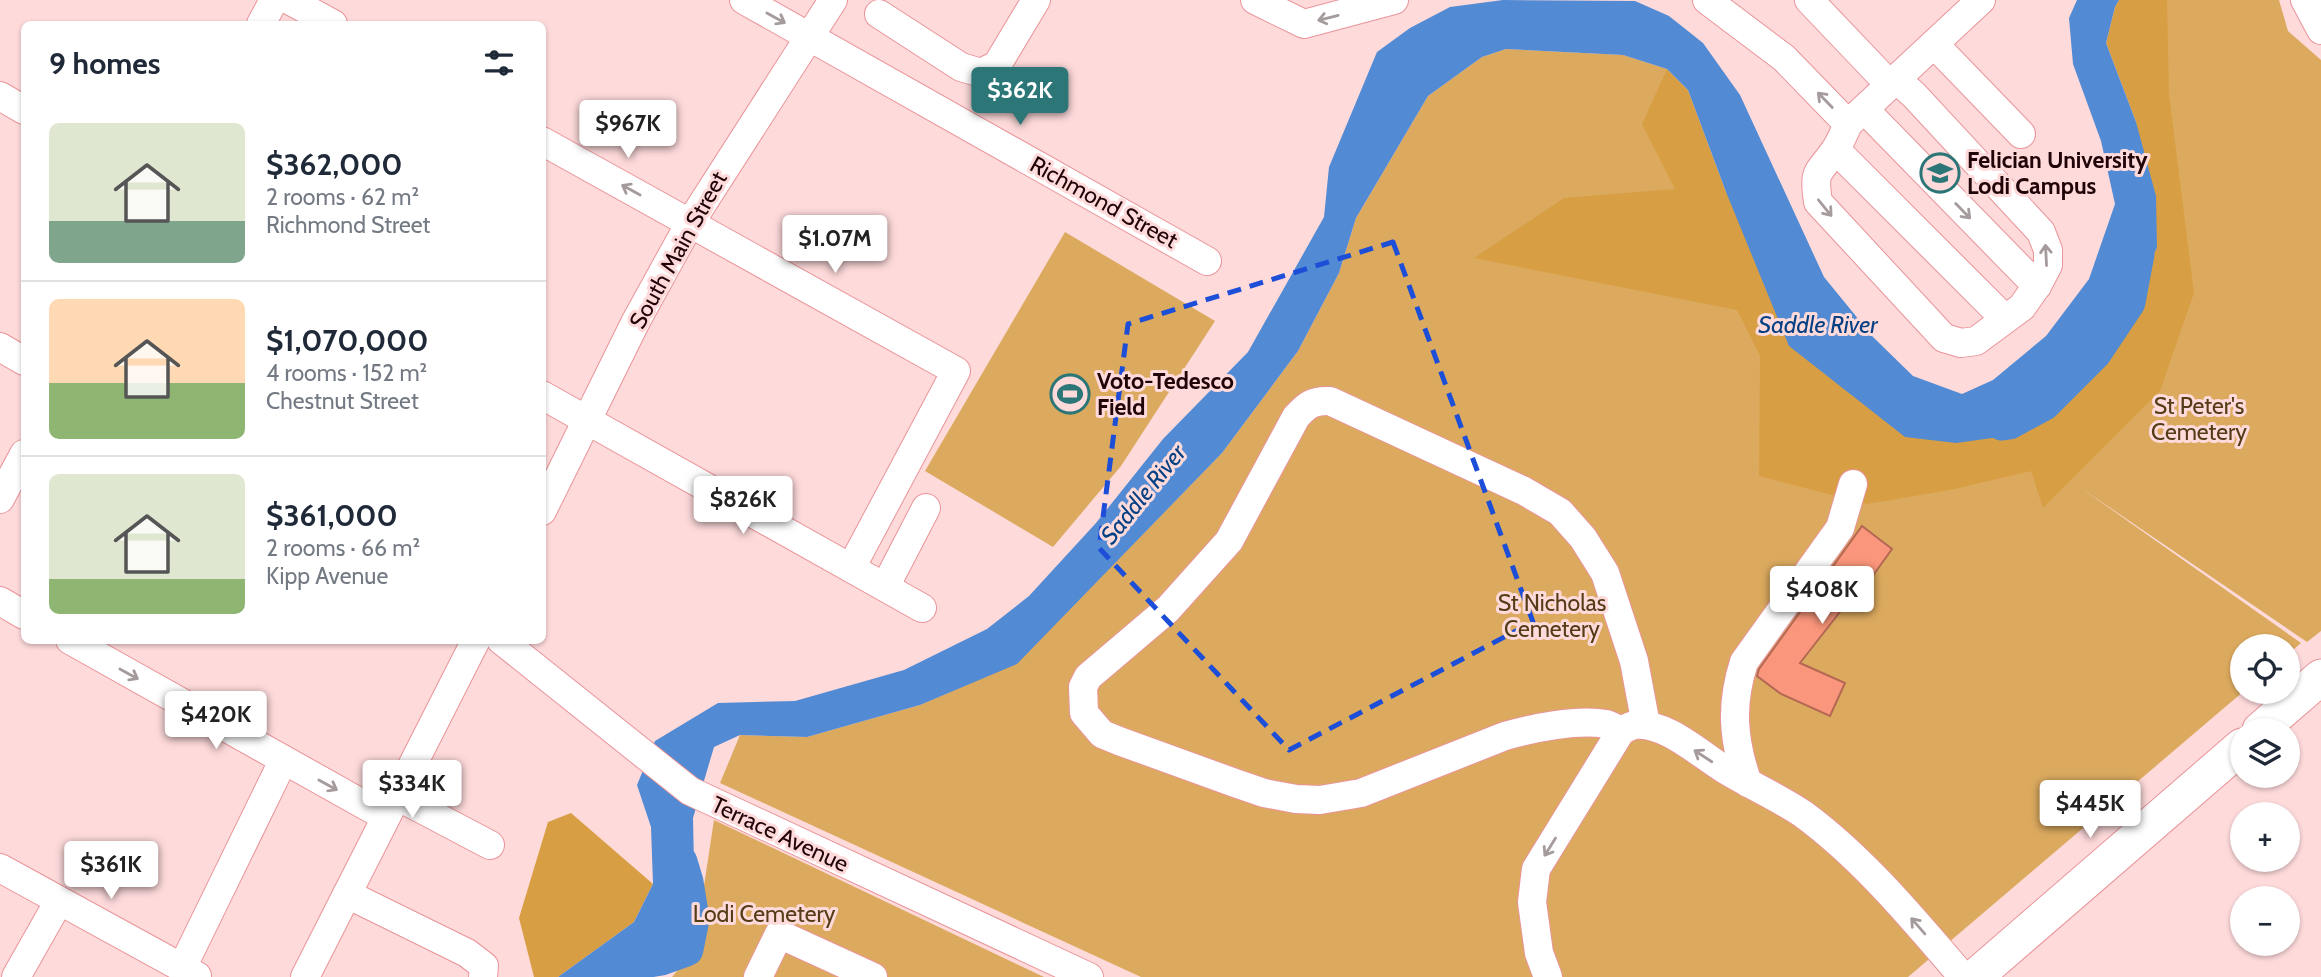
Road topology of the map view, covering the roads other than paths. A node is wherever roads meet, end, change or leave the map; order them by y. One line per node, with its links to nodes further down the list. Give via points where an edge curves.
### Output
1 (274, 0): 13 (street)
2 (289, 0): 14 (street)
3 (744, 0): 16 (street, Richmond Street, one-way to 16)
4 (832, 0): 16 (street, South Main Street)
5 (1036, 0): 12 (street, via 997,65 981,73 961,67)
6 (1394, 0): 11 (street, one-way to 11, via 1304,24)
7 (1707, 0): 21 (street, one-way to 7)
8 (1809, 0): 18 (street)
9 (1980, 0): 17 (street)
10 (2305, 0): 15 (street)
11 (1270, 3)
12 (879, 14)
13 (263, 21)
14 (328, 21)
15 (2321, 30)
16 (809, 36): 25 (street, South Main Street); 26 (street, Richmond Street)
17 (1934, 44): 18 (street); 22 (street)
18 (1893, 82): 21 (street); 27 (street, one-way to 18, via 2048,265 2041,232 1914,95)
19 (0, 96): 20 (street)
20 (21, 108)
21 (1856, 117): 24 (street); 27 (street, one-way to 27)
22 (2021, 134)
23 (546, 143): 25 (street, one-way to 23)
24 (1836, 150): 28 (street); 28 (street, one-way to 28, via 1819,168 1818,202 1944,338 1976,341)
25 (690, 223): 32 (street, South Main Street); 38 (street, via 956,371)
26 (1207, 261)
27 (2037, 286): 28 (street, via 2022,307)
28 (2005, 319)
29 (0, 347): 30 (street)
30 (21, 359)
31 (546, 397): 32 (street)
32 (588, 420): 36 (street, South Main Street); 38 (street)
33 (21, 460): 35 (street)
34 (1853, 484): 51 (street, via 1840,528 1744,662 1734,708)
35 (0, 499)
36 (546, 503)
37 (926, 508): 39 (street)
38 (851, 568): 39 (street)
39 (884, 587): 41 (street)
40 (0, 601): 42 (street)
41 (922, 608)
42 (21, 613)
43 (77, 644): 50 (street, one-way to 50)
44 (474, 644): 52 (street)
45 (506, 644): 63 (street, Terrace Avenue, via 690,791)
46 (2321, 677): 47 (main road)
47 (2274, 718)
48 (1633, 728): 48 (street, via 1607,724 1527,730 1361,793 1296,799 1235,783 1102,734 1084,713 1083,687 1203,573 1228,541 1296,417 1318,400 1331,401 1560,512 1605,573 1634,661); 51 (street, one-way to 48, via 1663,730); 64 (street, one-way to 64, via 1536,869 1532,902 1539,953)
49 (2230, 756): 66 (main road)
50 (283, 761): 52 (street, one-way to 52); 57 (street)
51 (1748, 783): 65 (street, one-way to 51, via 1900,904 1840,845 1802,814)
52 (392, 806): 53 (street); 55 (street)
53 (490, 845)
54 (0, 868): 56 (street)
55 (347, 894): 58 (street); 60 (street, via 467,953 484,966)
56 (59, 901): 57 (street); 59 (street)
57 (191, 972)
58 (313, 974)
59 (16, 977)
60 (483, 977)
61 (758, 977): 62 (street, via 779,933)
62 (873, 977)
63 (1089, 977)
64 (1548, 977)
65 (1963, 977)
66 (1975, 977)

